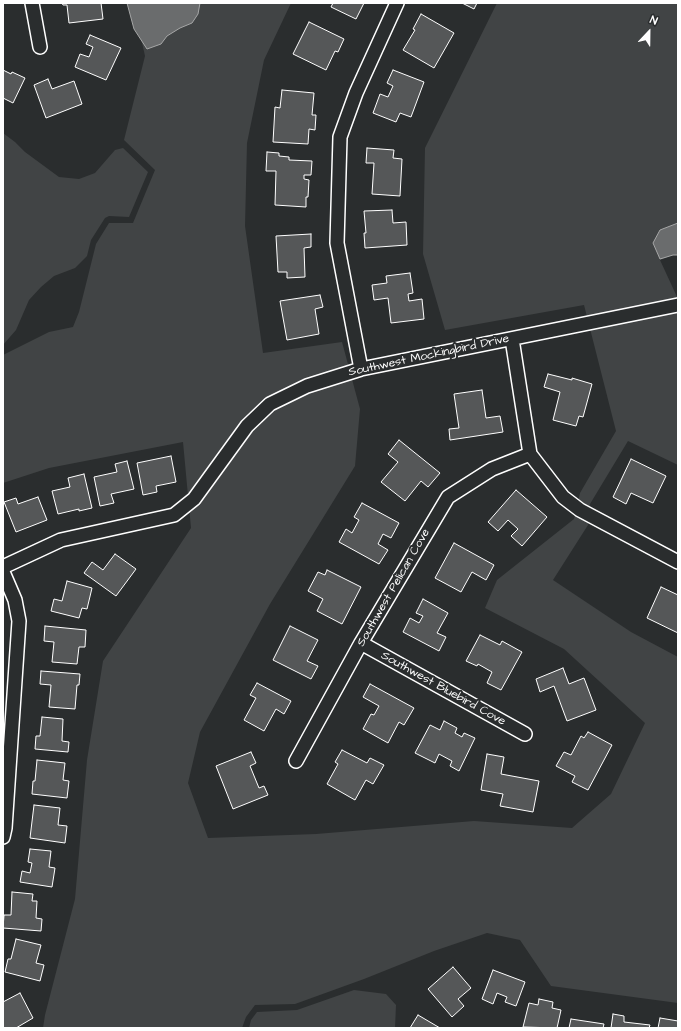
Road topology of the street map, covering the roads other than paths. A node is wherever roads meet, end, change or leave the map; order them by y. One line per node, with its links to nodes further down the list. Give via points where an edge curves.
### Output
1 (32, 3): 3 (street)
2 (397, 3): 6 (street, via 356,93 340,137 337,243)
3 (40, 47)
4 (678, 305): 5 (street, Southwest Mockingbird Drive)
5 (512, 339): 6 (street, Southwest Mockingbird Drive); 7 (street)
6 (361, 369): 9 (street, Southwest Mockingbird Drive, via 307,386 270,404 247,426 194,499 174,515 61,540)
7 (530, 454): 8 (street, via 563,497 580,510); 11 (street, Southwest Pelican Cove, via 492,469 448,497)
8 (678, 562)
9 (3, 567)
10 (3, 572): 14 (street, via 15,600 19,621)
11 (361, 643): 12 (street, Southwest Bluebird Cove); 13 (street, Southwest Pelican Cove)
12 (525, 734)
13 (296, 761)
14 (3, 837)

